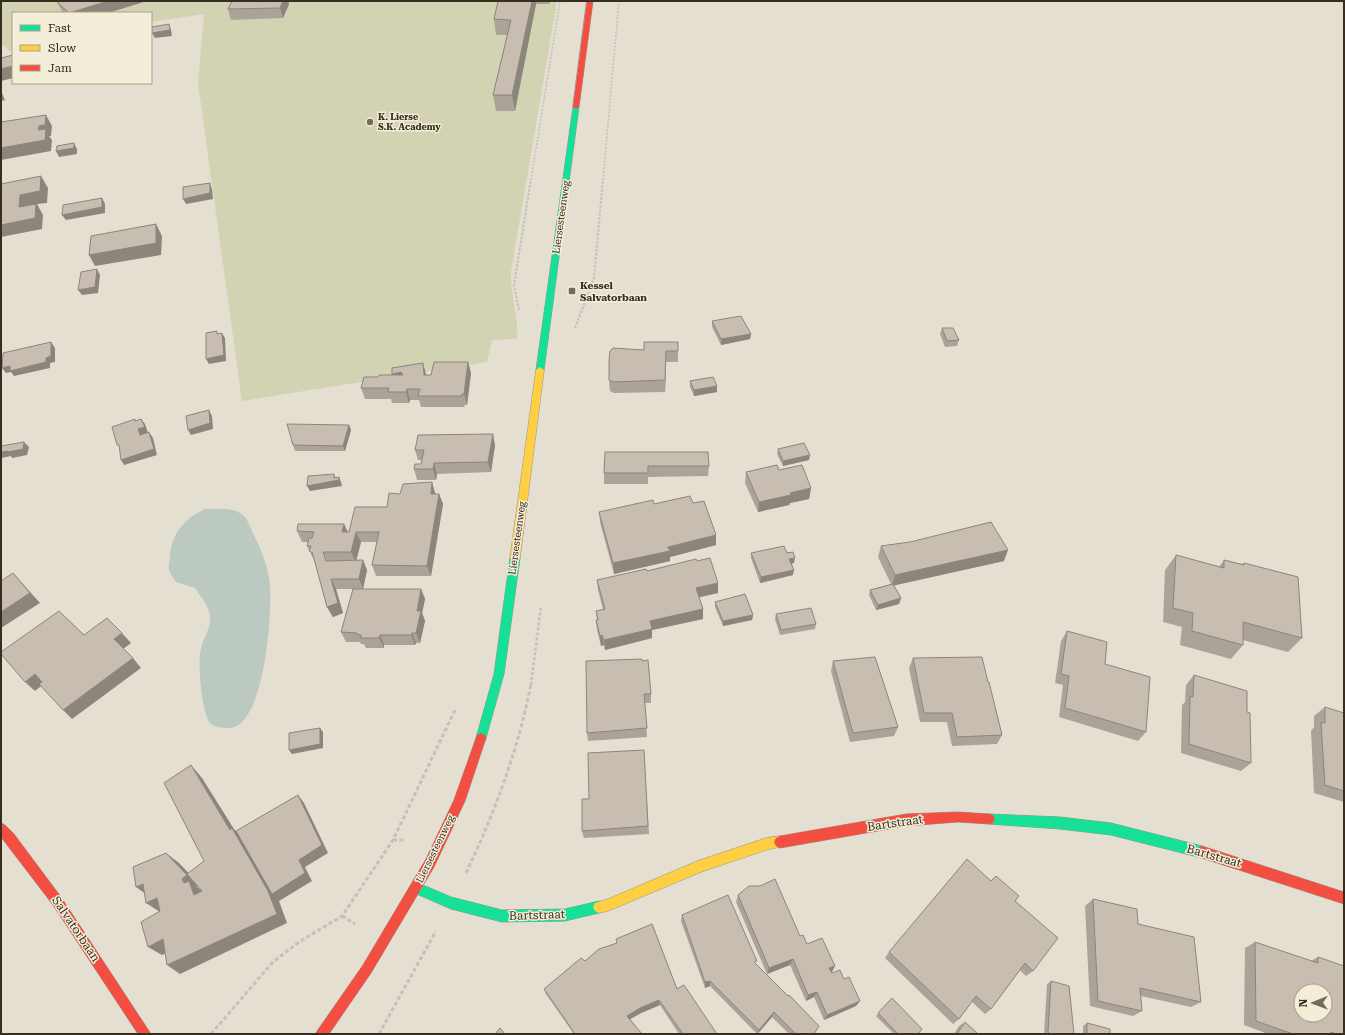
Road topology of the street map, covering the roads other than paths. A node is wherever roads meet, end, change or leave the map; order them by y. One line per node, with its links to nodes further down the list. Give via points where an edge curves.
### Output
1 (590, 1): 3 (main road, Liersesteenweg, via 499,674 486,724 464,786 441,840)
2 (1, 829): 5 (main road, Salvatorbaan, via 57,901)
3 (416, 888): 4 (main road, Bartstraat, via 451,903 502,916 565,915 608,905 700,866 766,844 906,820 958,817 1111,829 1210,854); 6 (main road, Liersesteenweg, via 374,959)
4 (1344, 898)
5 (145, 1034)
6 (321, 1034)

